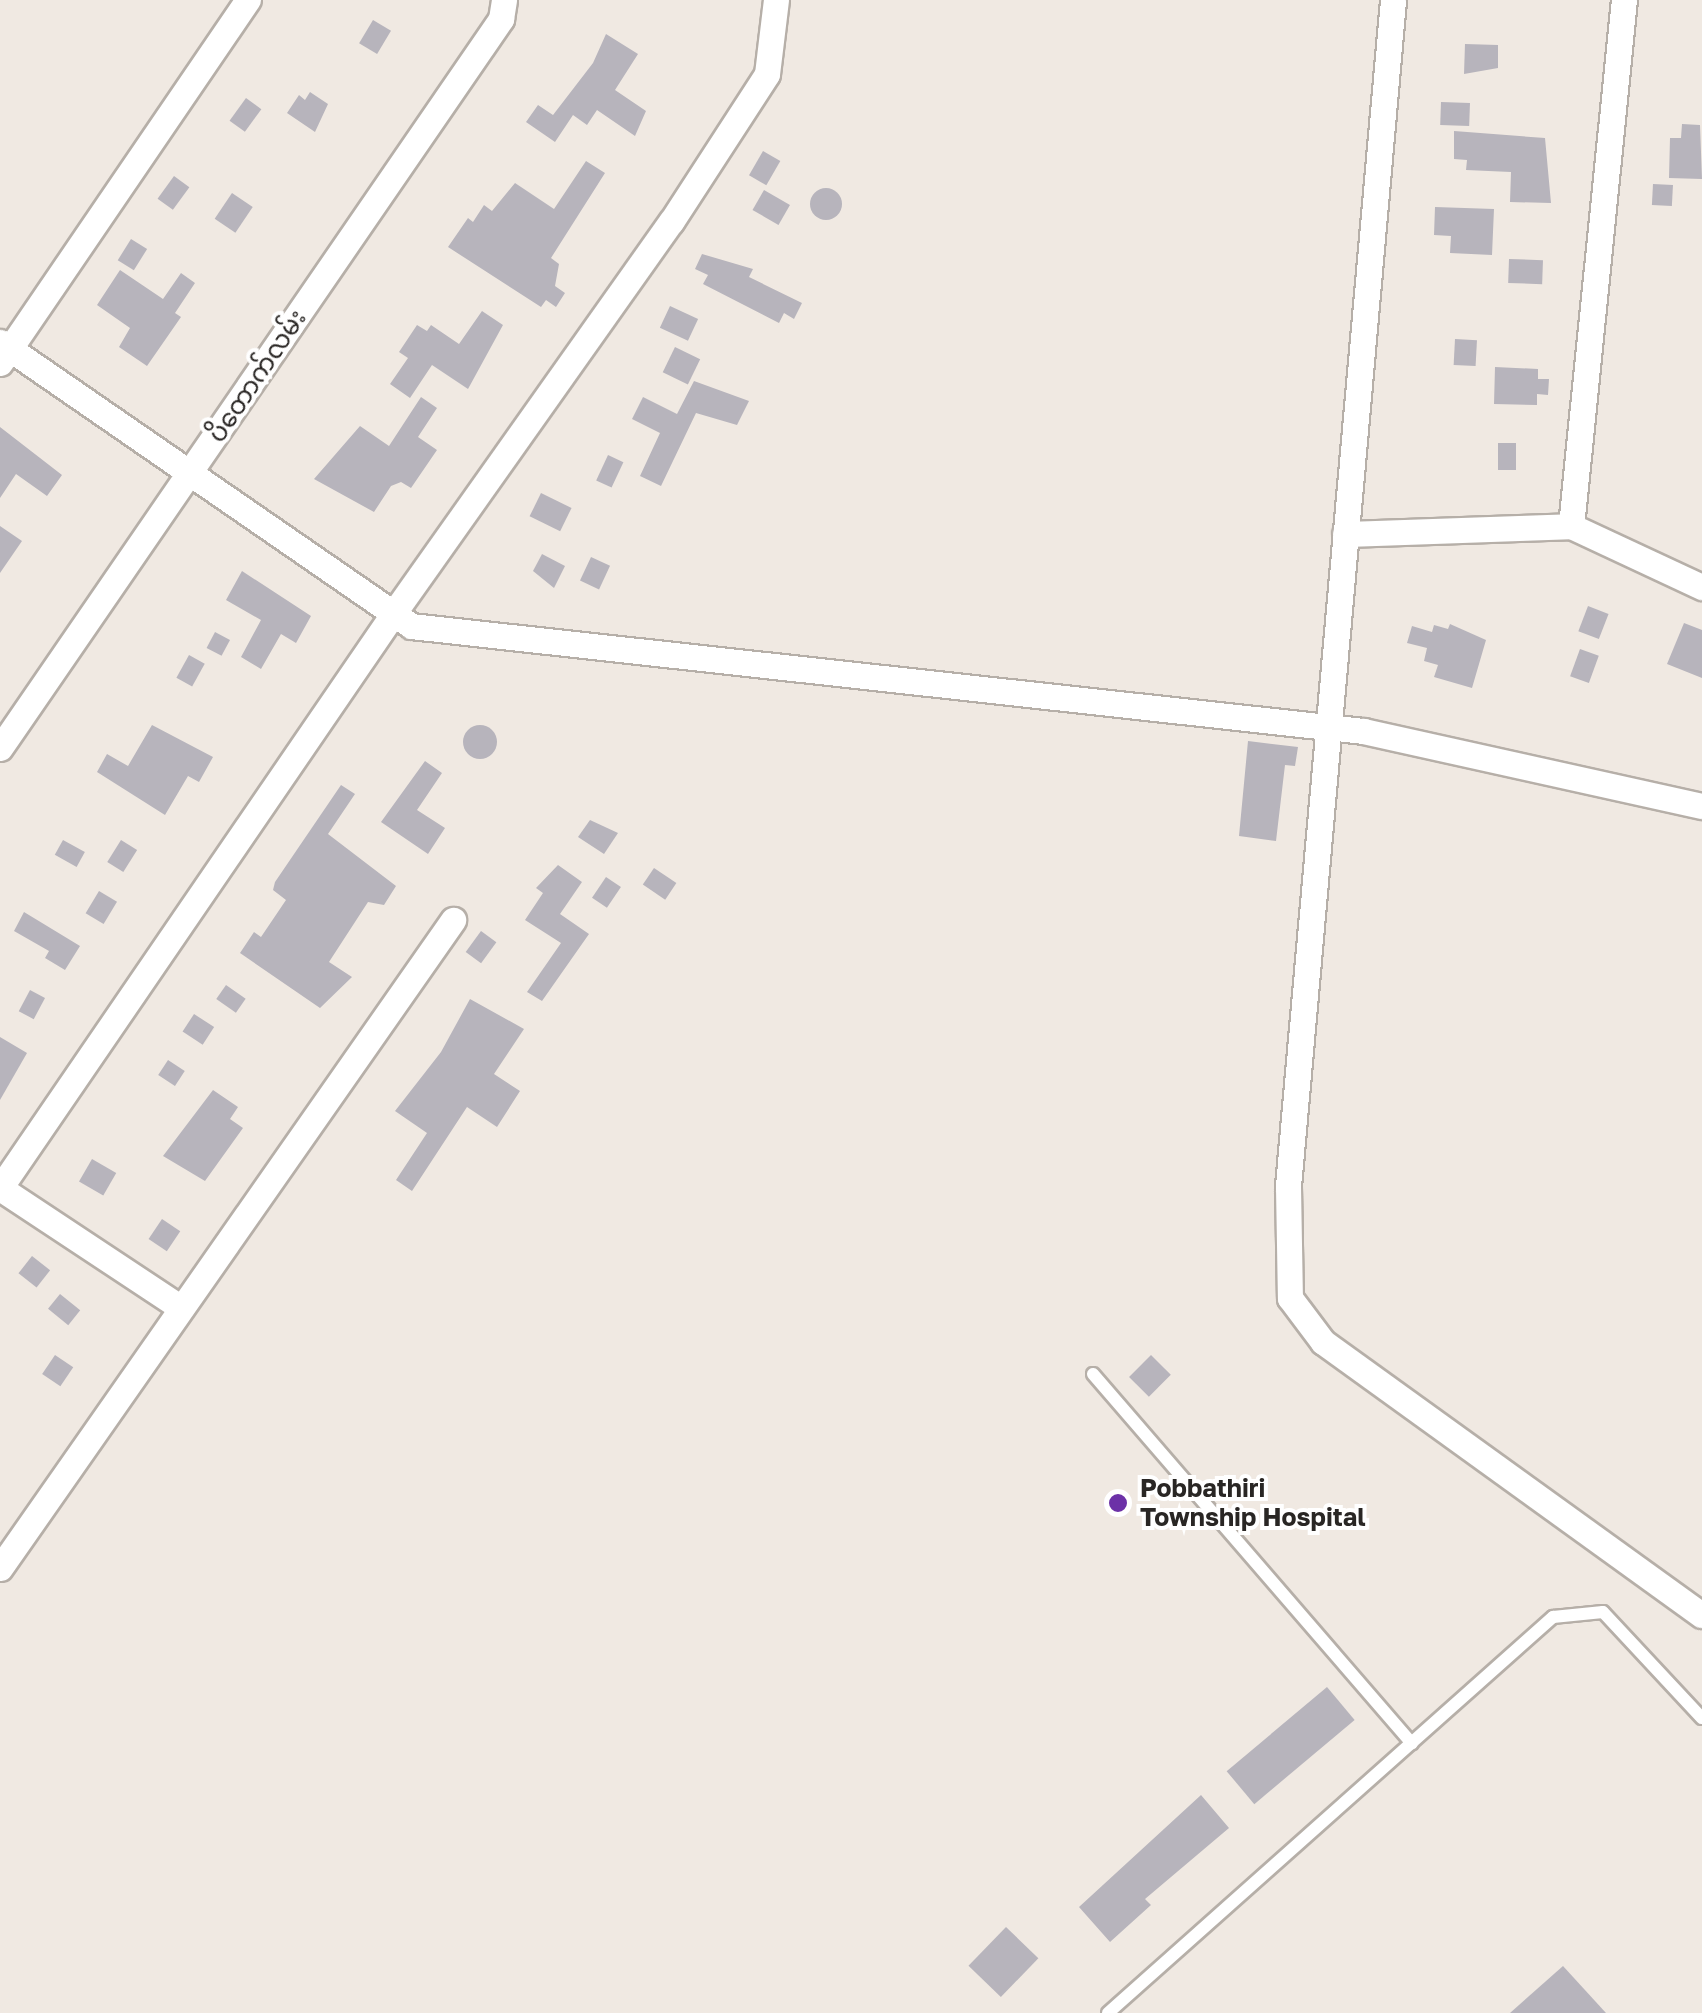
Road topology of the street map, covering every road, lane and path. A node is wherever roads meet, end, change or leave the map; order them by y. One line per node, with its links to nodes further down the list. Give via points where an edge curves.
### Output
1 (248, 0): 6 (street)
2 (504, 0): 7 (street, ပိတောက်လမ်း, via 501,19)
3 (776, 0): 11 (street, via 767,74 671,222)
4 (1393, 0): 9 (street)
5 (1624, 0): 8 (street)
6 (3, 351): 7 (street)
7 (190, 474): 11 (street); 13 (street, ပိတောက်လမ်း)
8 (1571, 526): 9 (street); 10 (street)
9 (1345, 534): 12 (street)
10 (1702, 587)
11 (392, 614): 12 (street, via 411,626); 16 (street)
12 (1328, 727): 14 (street); 20 (street, via 1288,1187 1290,1298 1323,1342)
13 (0, 748)
14 (1702, 806)
15 (453, 920): 17 (street)
16 (0, 1188): 17 (street)
17 (178, 1306): 19 (street)
18 (1093, 1374): 22 (lane)
19 (0, 1568)
20 (1702, 1615)
21 (1702, 1718): 22 (lane, via 1624,1627 1604,1612 1581,1611 1553,1617)
22 (1412, 1743): 23 (lane)
23 (1108, 2013)

